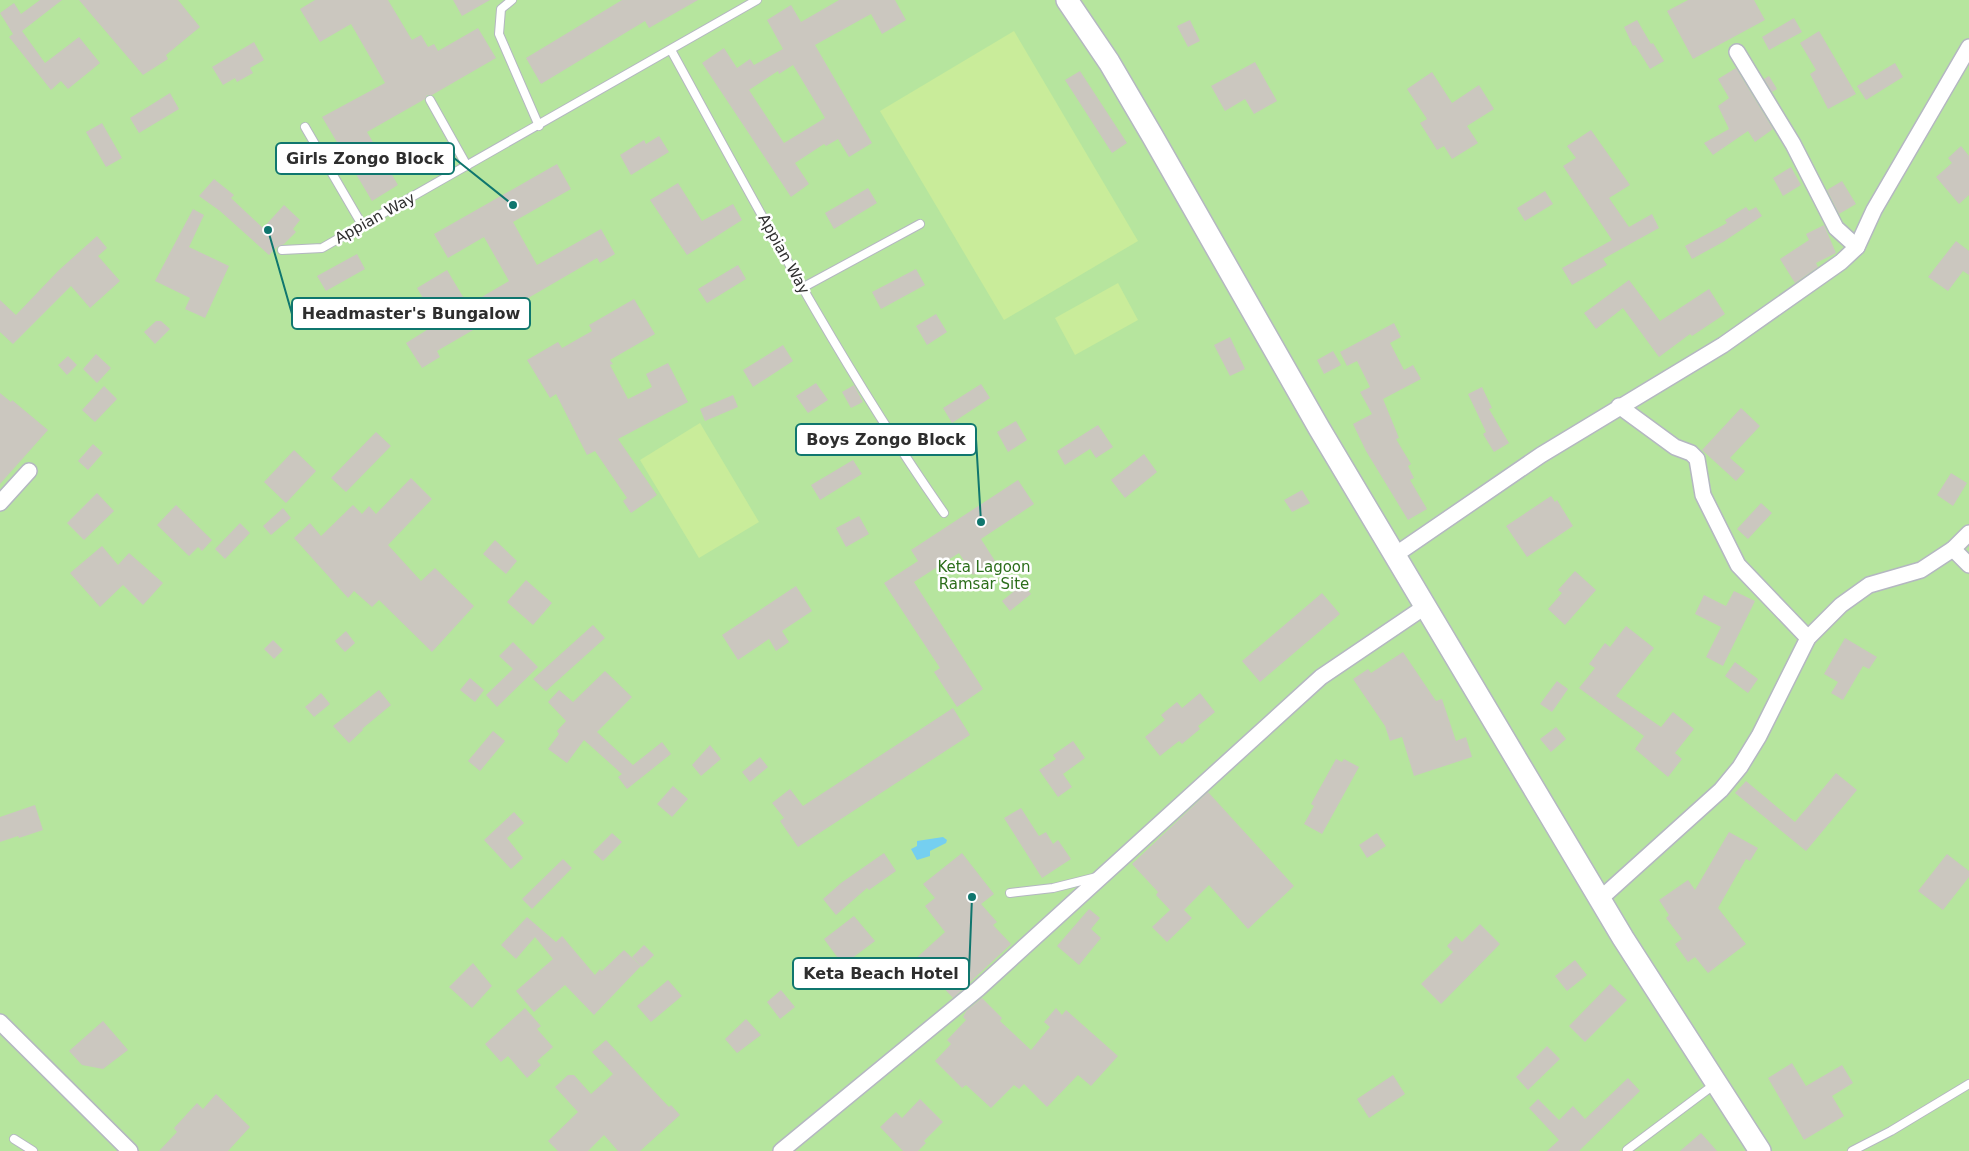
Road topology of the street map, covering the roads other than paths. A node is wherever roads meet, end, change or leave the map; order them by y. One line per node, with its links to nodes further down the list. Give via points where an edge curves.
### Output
1 (512, 0): 8 (lane, via 501,9 499,34)
2 (757, 0): 5 (lane, Appian Way)
3 (1067, 0): 22 (main road, via 1109,62 1172,168)
4 (1969, 47): 13 (street, via 1874,210)
5 (671, 50): 8 (lane, Appian Way); 15 (lane, Appian Way)
6 (1737, 52): 13 (street, via 1793,144 1836,228)
7 (430, 100): 10 (lane)
8 (539, 126): 10 (lane, Appian Way)
9 (305, 127): 11 (lane)
10 (467, 166): 11 (lane, Appian Way)
11 (361, 223): 14 (lane, Appian Way, via 322,248)
12 (920, 224): 15 (lane)
13 (1857, 247): 16 (street, via 1811,285 1723,345)
14 (282, 250)
15 (802, 288): 19 (lane, Appian Way, via 903,455)
16 (1618, 406): 22 (street); 25 (street, via 1697,459 1703,495 1738,565)
17 (29, 471): 18 (street)
18 (0, 503)
19 (944, 513)
20 (1969, 533): 21 (street)
21 (1953, 549): 23 (street); 25 (street, via 1921,570 1879,580 1858,591)
22 (1395, 556): 24 (main road)
23 (1969, 565)
24 (1426, 606): 26 (street, via 1321,677); 28 (main road)
25 (1808, 638): 28 (street, via 1759,736 1728,782 1700,811)
26 (1101, 876): 27 (lane, via 1054,888); 36 (street, via 978,989)
27 (1010, 894)
28 (1600, 899): 30 (main road)
29 (0, 1022): 33 (street)
30 (1717, 1083): 34 (lane); 37 (main road)
31 (1969, 1084): 38 (lane, via 1891,1132)
32 (14, 1139): 35 (lane)
33 (124, 1149)
34 (1627, 1150)
35 (33, 1151)
36 (781, 1151)
37 (1760, 1151)
38 (1852, 1151)

